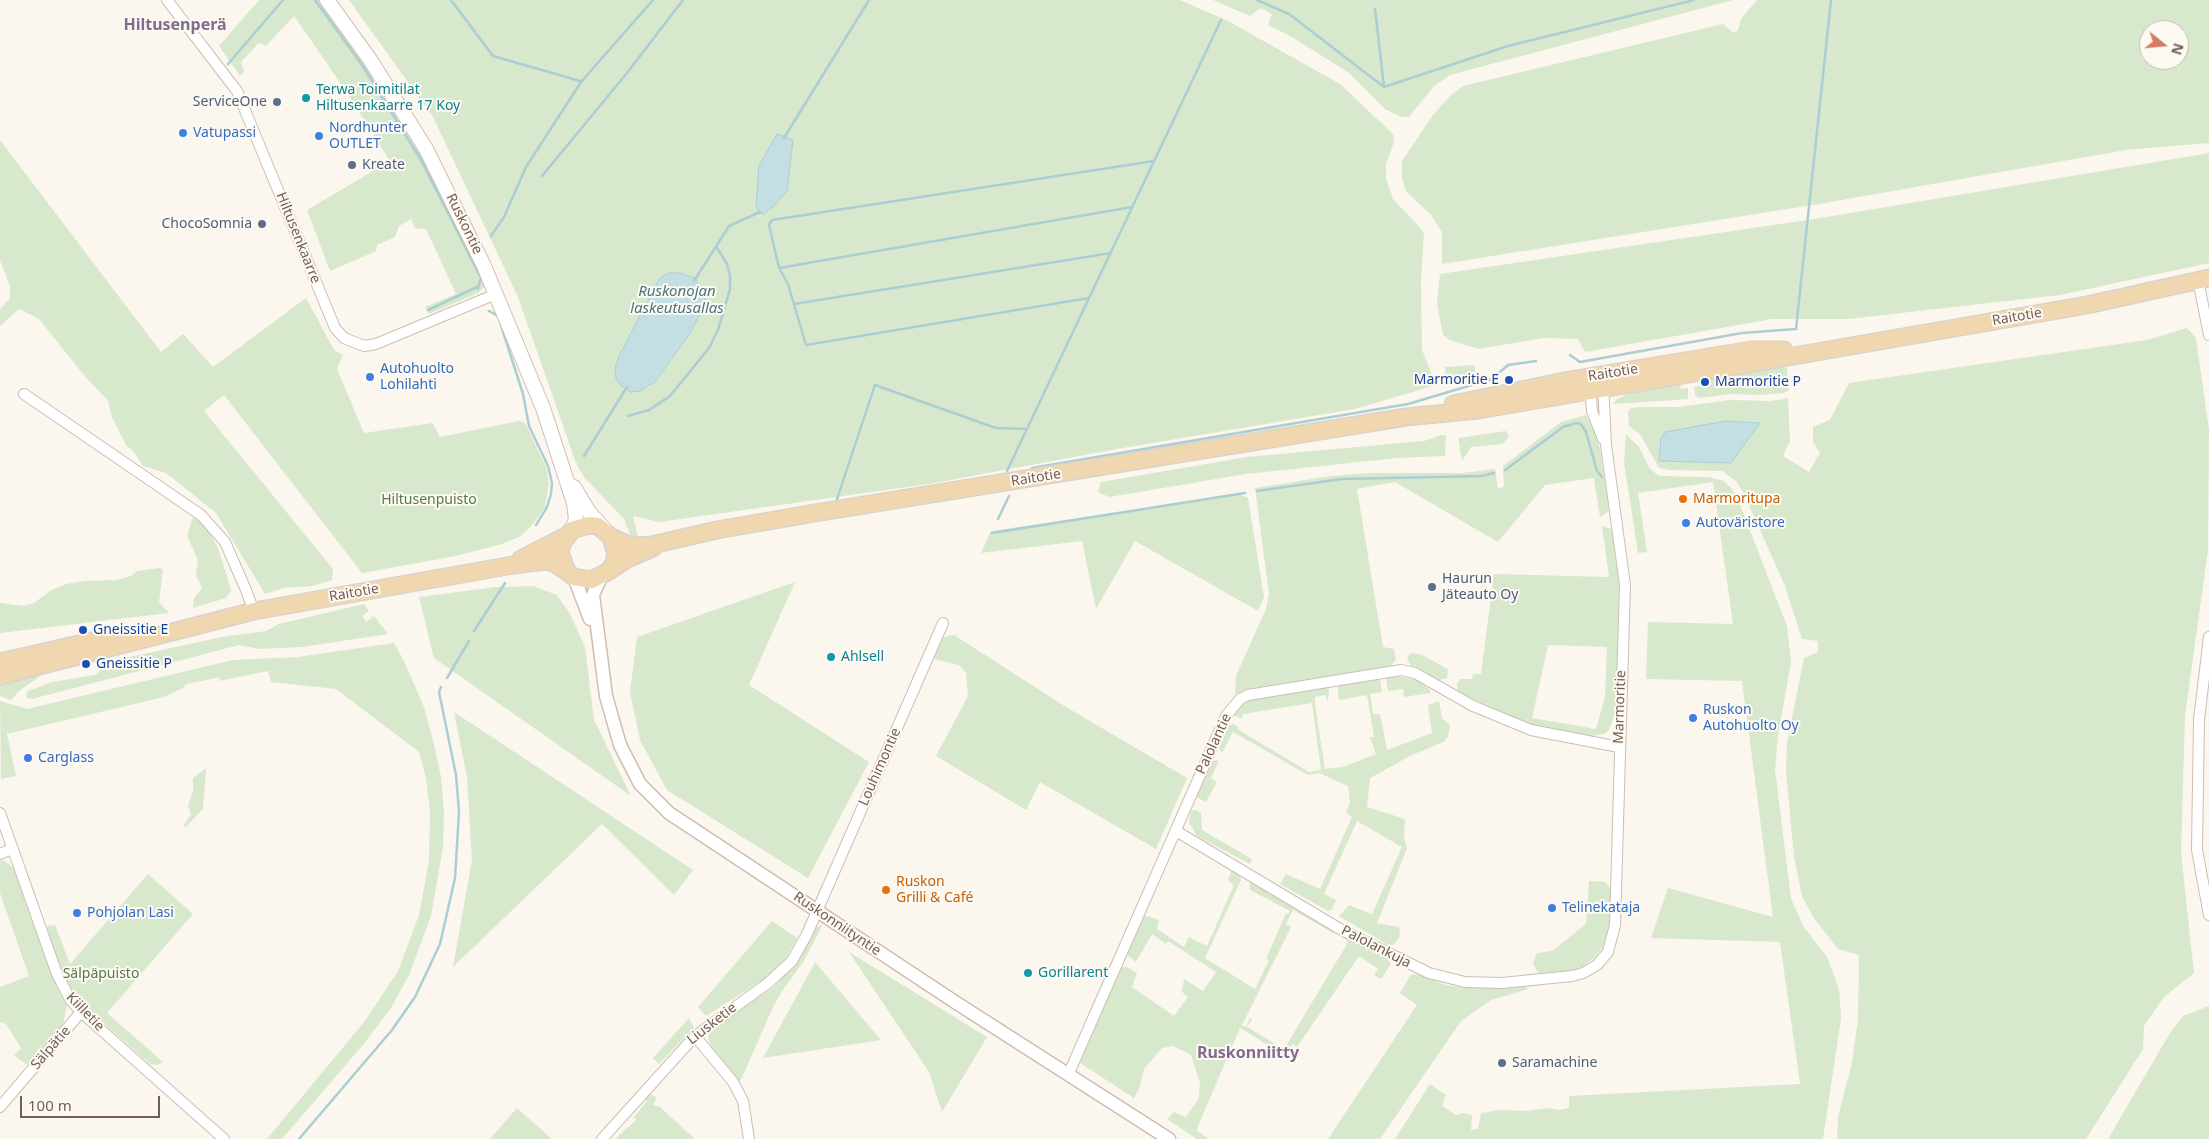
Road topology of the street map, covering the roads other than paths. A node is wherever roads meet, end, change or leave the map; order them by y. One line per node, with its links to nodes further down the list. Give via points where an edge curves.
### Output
1 (167, 0): 4 (street, Hiltusenkaarre, via 237,91 335,328 344,338 364,346 376,344)
2 (327, 0): 4 (main road, Ruskontie, via 371,61 426,149)
3 (2204, 279): 5 (street); 6 (main road, Raitotie, via 2087,305 1823,349 1751,350)
4 (496, 294): 8 (main road, Ruskontie, via 543,408)
5 (2209, 335)
6 (1596, 382): 11 (main road, Raitotie, via 1479,397 1406,418 815,513); 22 (street, Marmoritie, via 1592,411 1606,445 1625,585)
7 (24, 394): 15 (street, via 201,515 225,542)
8 (562, 467): 9 (main road, Ruskontie, via 576,519); 10 (main road, Ruskontie, via 589,512)
9 (569, 533): 10 (main road, via 589,525); 12 (main road, Raitotie); 13 (main road, via 560,553)
10 (608, 534): 11 (main road, Raitotie, via 631,546); 14 (main road, via 616,554)
11 (666, 542): 14 (main road, Raitotie, via 627,559)
12 (501, 568): 13 (main road, Raitotie, via 545,561 560,565); 15 (main road, Raitotie)
13 (570, 574): 14 (main road, via 583,580); 19 (street, Ruskonniityntie)
14 (605, 574): 19 (street, Ruskonniityntie, via 594,595)
15 (254, 611): 16 (main road, Raitotie)
16 (208, 621): 20 (main road, Raitotie, via 124,633); 21 (main road, Raitotie)
17 (943, 623): 27 (street, Louhimontie)
18 (2209, 637): 28 (street, via 2199,719 2197,850)
19 (598, 638): 27 (street, Ruskonniityntie, via 606,696 620,745 640,784 670,813)
20 (0, 662)
21 (0, 676)
22 (1619, 747): 24 (street, Palolantie, via 1531,730 1473,706 1415,673 1401,670 1248,695 1235,703 1226,716); 29 (street, Marmoritie, via 1615,925 1608,952)
23 (0, 814): 25 (street, Kiilletie)
24 (1176, 831): 29 (street, Palolankuja, via 1340,929 1429,973 1465,982 1502,983 1572,976); 32 (street, Palolantie)
25 (12, 849): 26 (street); 30 (street, Kiilletie, via 56,974)
26 (0, 854)
27 (817, 910): 31 (street, Liusketie, via 795,954 781,973); 32 (street, Ruskonniityntie)
28 (2209, 915)
29 (1597, 965)
30 (82, 1012): 33 (street, Sälpätie); 34 (street, Kiilletie)
31 (695, 1036): 35 (street, Liusketie); 36 (street, via 733,1082 743,1101)
32 (1069, 1073): 37 (street, Ruskonniityntie)
33 (0, 1107)
34 (224, 1139)
35 (602, 1139)
36 (748, 1139)
37 (1169, 1139)

